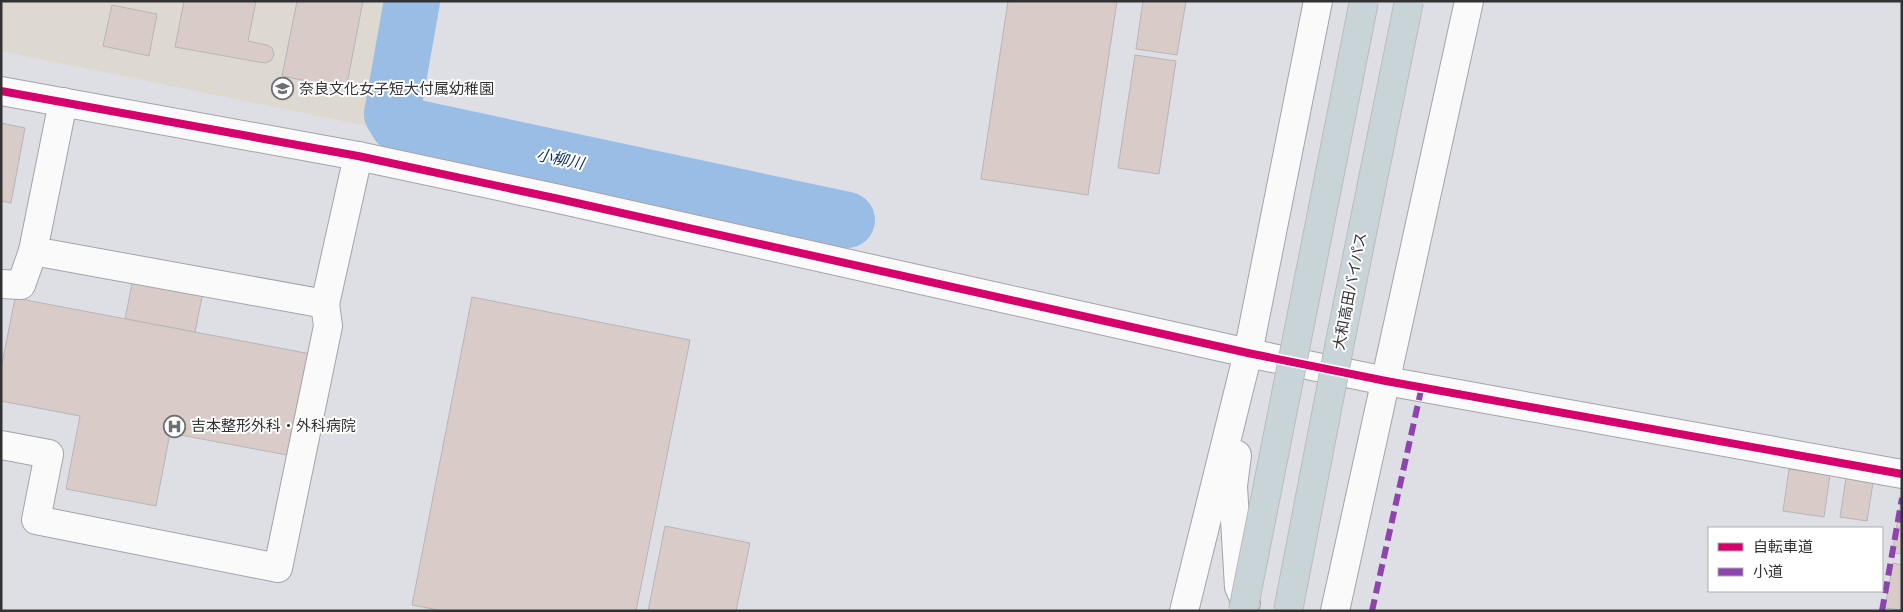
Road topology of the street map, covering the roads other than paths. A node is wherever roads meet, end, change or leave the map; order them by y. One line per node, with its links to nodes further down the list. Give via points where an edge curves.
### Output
1 (1318, 1): 11 (street)
2 (1364, 1): 16 (highway, bridge)
3 (1409, 1): 18 (highway, 大和高田バイパス, bridge)
4 (1469, 1): 12 (street)
5 (1, 91): 6 (street)
6 (63, 102): 7 (street); 8 (street)
7 (358, 156): 10 (street); 11 (street)
8 (33, 250): 9 (street, via 21,285); 10 (street)
9 (1, 284)
10 (326, 304): 13 (street, via 328,326 278,568 36,520 49,454)
11 (1248, 353): 12 (street); 15 (street); 17 (street, via 1233,486 1239,587)
12 (1386, 381): 14 (street); 19 (street)
13 (1, 445)
14 (1902, 474)
15 (1184, 611)
16 (1243, 611)
17 (1250, 611)
18 (1288, 611)
19 (1335, 611)

